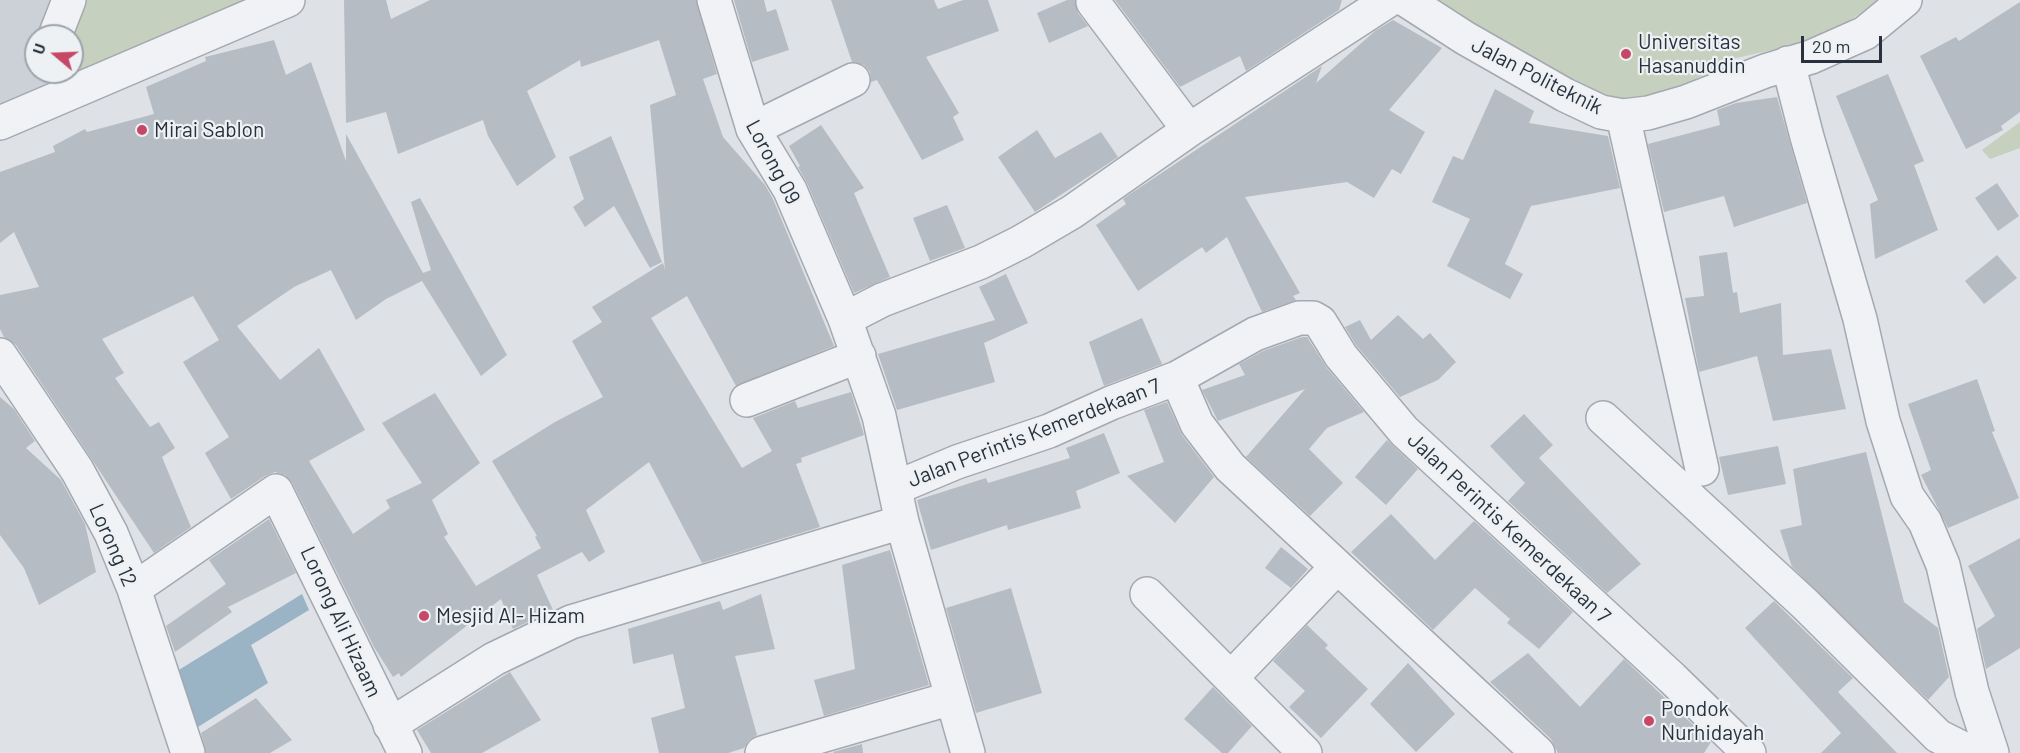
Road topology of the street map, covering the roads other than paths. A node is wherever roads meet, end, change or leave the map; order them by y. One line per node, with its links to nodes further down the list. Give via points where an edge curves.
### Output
1 (69, 0): 8 (street)
2 (714, 0): 13 (street, Lorong 09)
3 (1389, 0): 14 (street)
4 (1406, 0): 11 (street, Jalan Politeknik, via 1565,95 1601,112)
5 (1905, 0): 9 (street, Jalan Politeknik, via 1865,33)
6 (285, 1): 12 (street)
7 (1094, 2): 14 (street)
8 (60, 24)
9 (1788, 63): 11 (street, Jalan Politeknik, via 1686,102); 37 (street, via 1860,320 1883,421 1907,496 1925,522 1943,565 1972,692)
10 (853, 80): 13 (street)
11 (1623, 116): 21 (street)
12 (0, 123)
13 (753, 129): 15 (street, Lorong 09, via 790,190)
14 (1189, 130): 15 (street, via 1072,212 1021,242)
15 (845, 319): 17 (street, Jalan Perintis Kemerdekaan 7)
16 (0, 355): 25 (street, Lorong 12, via 77,470 111,533)
17 (859, 357): 19 (street); 22 (street, Jalan Perintis Kemerdekaan 7, via 879,416)
18 (1177, 378): 22 (street, Jalan Perintis Kemerdekaan 7); 24 (street, via 1197,424 1216,452); 35 (street, Jalan Perintis Kemerdekaan 7, via 1255,334 1304,316 1320,322 1341,356 1404,432)
19 (747, 400)
20 (1604, 418): 36 (street, via 1805,604 1938,736)
21 (1702, 469)
22 (895, 488): 23 (street)
23 (902, 522): 28 (street); 29 (street, via 571,622 494,659)
24 (1336, 567): 27 (street); 34 (street)
25 (134, 589): 29 (street, Lorong Ali Hizaam, via 276,491); 30 (street, Lorong 12)
26 (1147, 594): 27 (street)
27 (1231, 678): 33 (street)
28 (952, 698): 31 (street); 32 (street)
29 (397, 739)
30 (188, 753)
31 (762, 753)
32 (968, 753)
33 (1305, 753)
34 (1538, 753)
35 (1749, 753)
36 (1972, 753)
37 (1992, 753)

